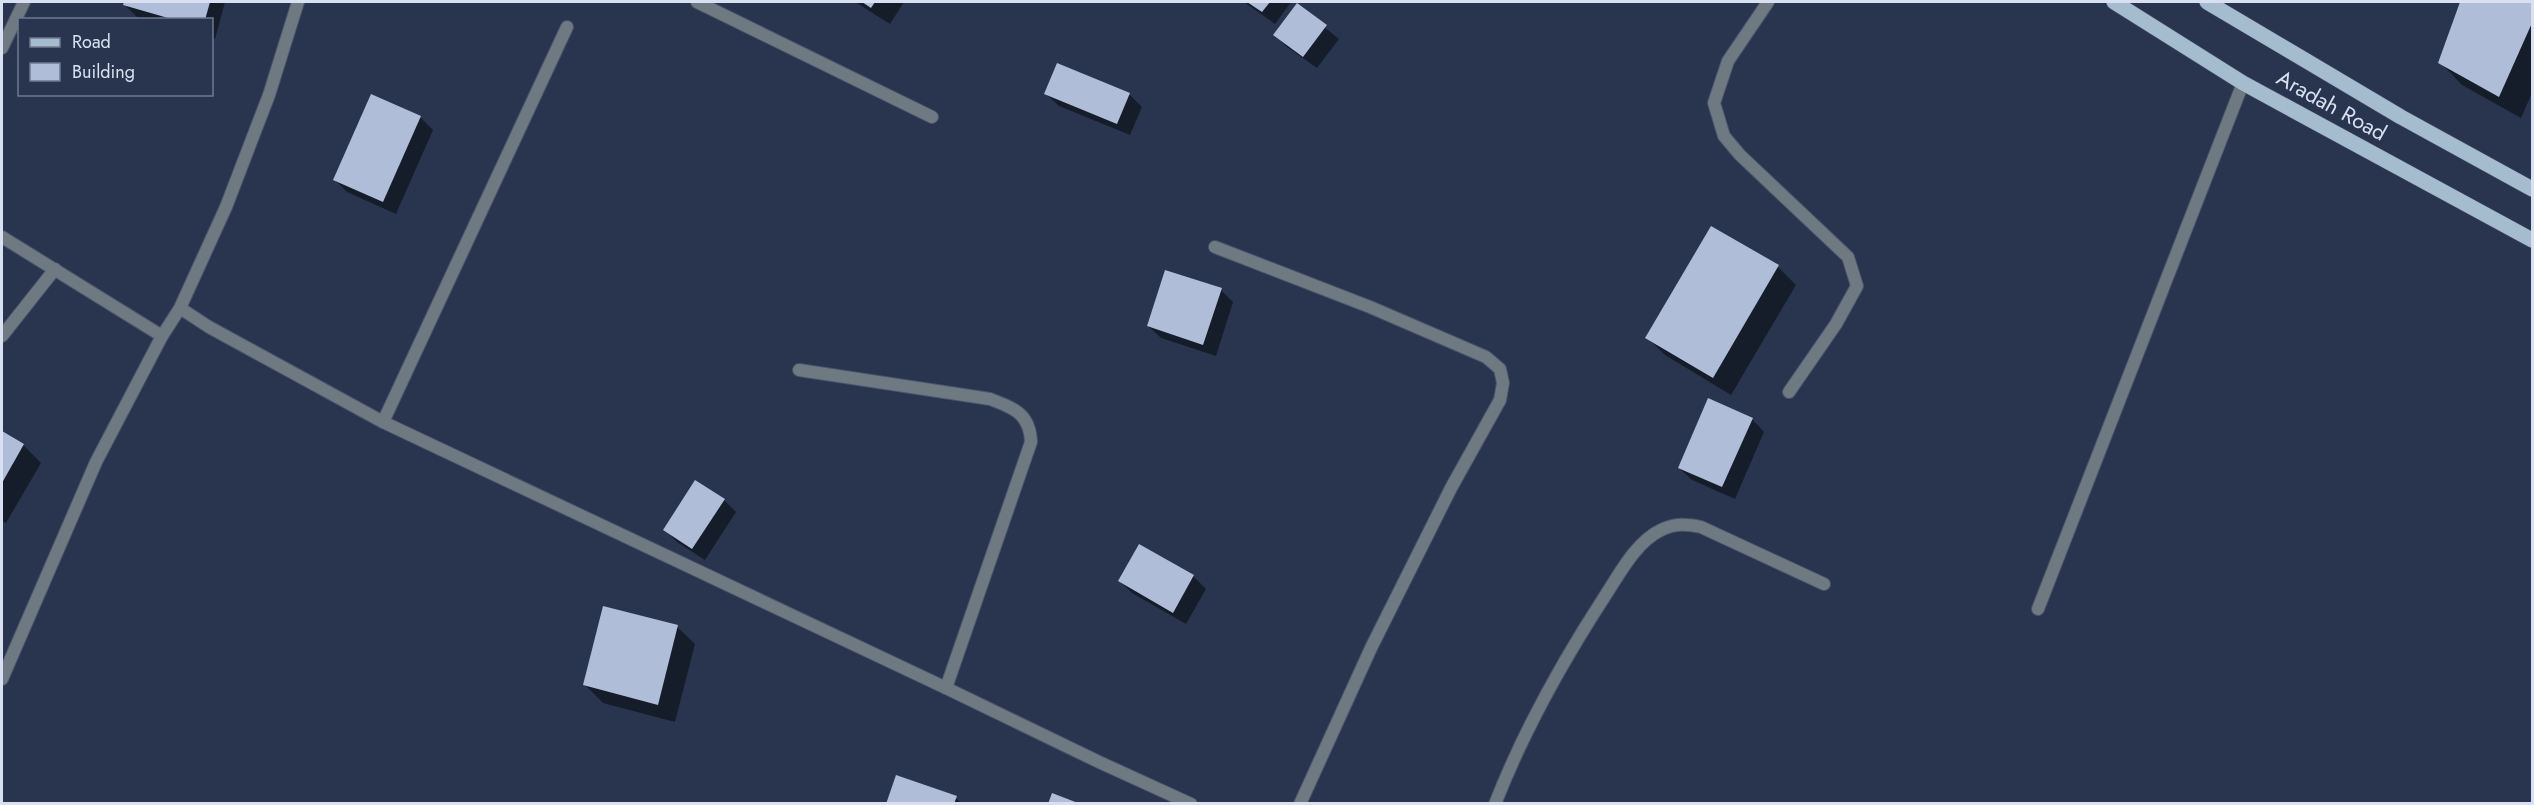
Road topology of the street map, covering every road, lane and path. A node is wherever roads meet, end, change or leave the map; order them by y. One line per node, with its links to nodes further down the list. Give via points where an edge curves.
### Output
1 (24, 2): 8 (street)
2 (298, 2): 16 (street, via 269,95 226,207)
3 (697, 2): 10 (street)
4 (1768, 2): 20 (street, via 1728,61 1714,104 1724,136 1848,257 1857,286)
5 (2114, 2): 9 (main road, Aradah Road)
6 (2207, 2): 11 (main road, Aradah Road)
7 (567, 27): 21 (street)
8 (2, 48)
9 (2243, 83): 13 (main road, Aradah Road); 23 (street)
10 (932, 117)
11 (2532, 189)
12 (2, 237): 15 (street)
13 (2532, 240)
14 (1215, 247): 27 (street, via 1486,357 1500,369 1503,383 1500,400 1371,648)
15 (55, 269): 17 (street); 18 (street)
16 (180, 308): 18 (street); 21 (street)
17 (2, 336)
18 (162, 336): 24 (street, via 96,462)
19 (799, 370): 25 (street, via 990,399 1009,406 1031,428 1031,442)
20 (1789, 392)
21 (383, 422): 25 (street)
22 (1824, 584): 28 (street, via 1701,526 1683,523 1660,530 1639,548 1574,644 1532,719)
23 (2038, 609)
24 (2, 679)
25 (946, 687): 26 (street)
26 (1191, 804)
27 (1300, 804)
28 (1496, 804)

